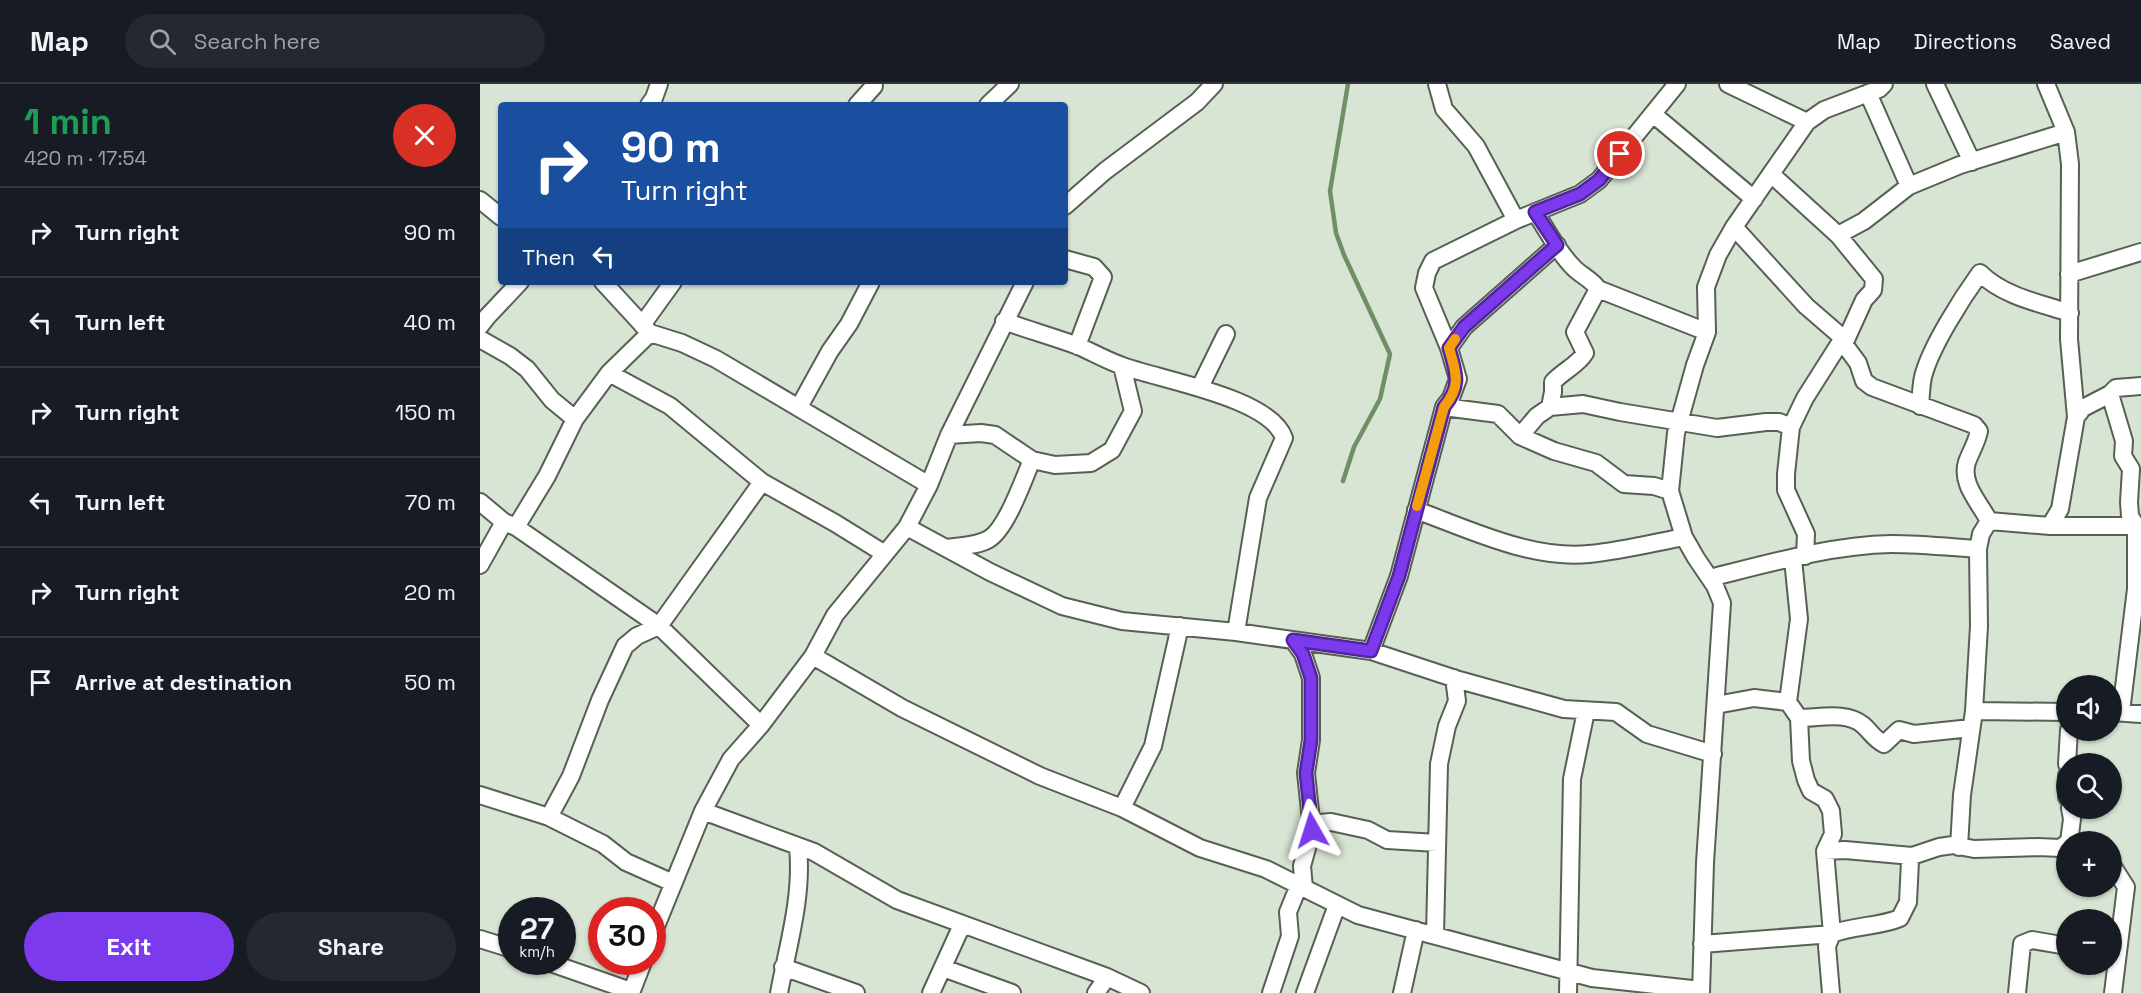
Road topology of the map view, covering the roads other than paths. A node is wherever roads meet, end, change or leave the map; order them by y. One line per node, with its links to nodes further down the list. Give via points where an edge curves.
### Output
1 (659, 84): 12 (street)
2 (1010, 84): 14 (street)
3 (1215, 84): 23 (street)
4 (1437, 84): 26 (street, via 1444,109 1476,146)
5 (1677, 84): 15 (street)
6 (1728, 84): 16 (street)
7 (1884, 84): 11 (street)
8 (1935, 84): 18 (street)
9 (2046, 84): 17 (street)
10 (877, 85): 13 (street)
11 (1868, 93): 16 (street, via 1824,110); 20 (street)
12 (650, 102)
13 (860, 102)
14 (991, 102)
15 (1653, 114): 21 (street); 24 (street, via 1599,180 1580,194)
16 (1807, 122): 19 (street)
17 (2066, 132): 18 (street); 32 (street, via 2070,164)
18 (1972, 162): 20 (street)
19 (1772, 174): 21 (street); 28 (street)
20 (1909, 186): 28 (street)
21 (1754, 199): 27 (street)
22 (480, 200): 25 (street)
23 (1068, 203)
24 (1535, 212): 26 (street); 29 (street)
25 (498, 215)
26 (1516, 220): 48 (street, via 1433,261 1424,288)
27 (1734, 227): 43 (street, via 1706,287); 46 (street, via 1806,306)
28 (1838, 236): 46 (street, via 1874,279 1873,290)
29 (1557, 245): 38 (street, via 1571,266); 48 (street, via 1464,327)
30 (2141, 252): 32 (street)
31 (1068, 260): 47 (street, via 1094,267 1103,277)
32 (2069, 274): 39 (street)
33 (517, 285): 41 (street)
34 (606, 285): 42 (street)
35 (671, 285): 42 (street)
36 (869, 285): 55 (street)
37 (1023, 285): 40 (street)
38 (1598, 289): 43 (street); 57 (street, via 1575,332 1585,353 1553,382)
39 (2070, 313): 54 (street, via 2008,293 1980,273 1935,349 1923,377); 58 (street)
40 (1004, 321): 47 (street); 62 (street)
41 (480, 326)
42 (646, 329): 50 (street); 55 (street, via 716,359)
43 (1707, 332): 60 (street)
44 (1226, 334): 52 (street)
45 (480, 339): 59 (street, via 527,369 552,400)
46 (1844, 341): 54 (street, via 1864,381); 61 (street, via 1805,398)
47 (1077, 346): 49 (street)
48 (1449, 348): 56 (street, via 1458,379)
49 (1122, 366): 52 (street); 64 (street, via 1132,411 1112,450 1091,463 1055,465)
50 (609, 373): 59 (street); 65 (street, via 670,406)
51 (2141, 386): 53 (street, via 2116,388)
52 (1200, 387): 84 (street, via 1267,416 1281,429 1284,438 1258,498)
53 (2110, 394): 58 (street, via 2083,408); 73 (street, via 2124,441 2123,456 2131,469 2130,516)
54 (1920, 405): 70 (street, via 1974,425 1979,431 1964,474)
55 (799, 407): 66 (street)
56 (1444, 407): 63 (street, via 1498,414); 69 (street)
57 (1550, 407): 60 (street, via 1583,404); 63 (street)
58 (2076, 417): 72 (street, via 2060,509)
59 (575, 419): 71 (street, via 547,476)
60 (1679, 422): 61 (street, via 1718,428 1779,422); 67 (street)
61 (1791, 427): 79 (street, via 1786,490 1806,534)
62 (949, 435): 64 (street, via 995,435); 66 (street)
63 (1520, 436): 67 (street, via 1554,452 1596,463 1624,484)
64 (1032, 460): 76 (street, via 1002,528 983,542)
65 (762, 482): 78 (street); 82 (street)
66 (929, 485): 74 (street)
67 (1670, 491): 75 (street)
68 (480, 502): 71 (street)
69 (1416, 510): 75 (street, via 1507,543 1557,554 1588,554); 86 (street, via 1399,576)
70 (1989, 521): 72 (street); 77 (street)
71 (510, 525): 80 (street); 82 (street)
72 (2050, 526): 73 (street)
73 (2138, 526): 89 (street, via 2136,589)
74 (907, 527): 76 (street); 78 (street)
75 (1684, 537): 81 (street)
76 (946, 548): 83 (street, via 1062,606 1122,621)
77 (1978, 549): 79 (street, via 1890,544); 93 (street)
78 (885, 554): 87 (street, via 836,615)
79 (1799, 557): 81 (street); 90 (street, via 1799,619)
80 (480, 566)
81 (1710, 578): 91 (street, via 1722,603)
82 (659, 626): 98 (street); 104 (street, via 625,646 571,776)
83 (1180, 626): 84 (street); 102 (street, via 1153,746)
84 (1236, 632): 85 (street)
85 (1293, 640): 86 (street); 105 (street, via 1303,654 1311,678 1311,740 1306,773)
86 (1371, 651): 88 (street)
87 (813, 656): 98 (street); 102 (street, via 902,708 1040,776)
88 (1454, 678): 92 (street, via 1563,709); 106 (street, via 1457,701 1439,764)
89 (2122, 680)
90 (1788, 702): 91 (street, via 1754,698); 97 (street)
91 (1716, 705): 100 (street)
92 (1586, 711): 100 (street, via 1616,712 1647,734); 129 (street, via 1572,779)
93 (1974, 711): 94 (street); 99 (street)
94 (2056, 712)
95 (2122, 712): 96 (street)
96 (2141, 714)
97 (1799, 718): 99 (street, via 1849,717 1884,744 1899,730 1914,734); 110 (street, via 1806,780 1811,791 1825,799 1831,811 1833,834)
98 (761, 725): 103 (street, via 731,759)
99 (1971, 728): 108 (street)
100 (1713, 754): 123 (street)
101 (480, 795): 104 (street)
102 (1122, 808): 114 (street, via 1200,848 1266,869)
103 (703, 811): 107 (street); 113 (street)
104 (549, 817): 113 (street, via 603,844 626,862)
105 (1312, 827): 106 (street, via 1331,822 1368,830 1386,840); 114 (street)
106 (1437, 843): 121 (street)
107 (798, 847): 118 (street, via 814,852 897,900); 126 (street, via 801,871)
108 (1959, 847): 109 (street); 111 (street, via 1939,847)
109 (2056, 848)
110 (1825, 851): 111 (street); 120 (street)
111 (1912, 856): 120 (street, via 1908,902 1900,918 1888,924)
112 (2122, 881): 117 (street, via 2126,887)
113 (673, 883): 115 (street)
114 (1301, 886): 116 (street); 141 (street, via 1288,912 1290,936)
115 (666, 901)
116 (1337, 905): 119 (street, via 1358,915); 142 (street)
117 (2122, 909)
118 (962, 926): 127 (street); 132 (street)
119 (1416, 930): 121 (street); 143 (street)
120 (1832, 934): 123 (street); 145 (street, via 1827,946)
121 (1435, 935): 129 (street)
122 (480, 939): 125 (street)
123 (1702, 944): 133 (street)
124 (2056, 944): 146 (street, via 2032,940 2022,944)
125 (498, 945)
126 (783, 967): 135 (street); 136 (street)
127 (943, 968): 137 (street); 138 (street)
128 (576, 972): 134 (street)
129 (1570, 972): 133 (street); 144 (street)
130 (638, 975): 134 (street)
131 (2114, 975): 147 (street)
132 (1107, 977): 139 (street); 140 (street)
133 (1701, 991)
134 (631, 992)
135 (779, 993)
136 (856, 993)
137 (931, 993)
138 (1012, 993)
139 (1096, 993)
140 (1141, 993)
141 (1271, 993)
142 (1305, 993)
143 (1402, 993)
144 (1568, 993)
145 (1831, 993)
146 (2017, 993)
147 (2113, 993)

